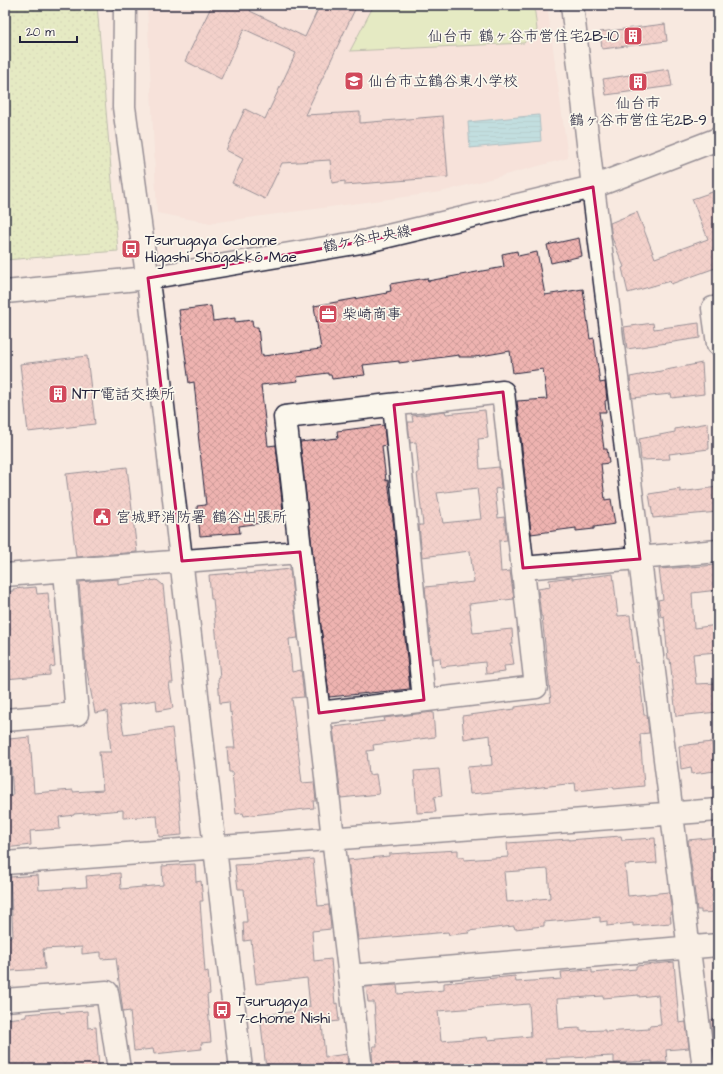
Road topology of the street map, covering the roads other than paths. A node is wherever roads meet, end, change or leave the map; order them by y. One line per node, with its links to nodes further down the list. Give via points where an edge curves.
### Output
1 (125, 5): 5 (street, via 124,107)
2 (572, 5): 4 (street)
3 (718, 139): 4 (street, 鶴ケ谷中央線)
4 (593, 187): 5 (street, 鶴ケ谷中央線, via 367,241); 12 (street)
5 (148, 278): 6 (street, 鶴ケ谷中央線); 13 (street)
6 (5, 292)
7 (718, 306): 8 (street, via 713,308)
8 (718, 344)
9 (394, 405): 11 (street, via 285,417); 14 (street, via 503,392); 17 (street)
10 (718, 551): 12 (street)
11 (300, 552): 13 (street); 18 (street)
12 (640, 559): 14 (street); 21 (street)
13 (182, 561): 15 (street); 23 (street)
14 (523, 568): 17 (street, via 536,687)
15 (64, 571): 16 (street); 19 (street, via 78,714)
16 (5, 575)
17 (424, 700): 18 (street)
18 (319, 713): 22 (street)
19 (5, 720)
20 (718, 810): 21 (street)
21 (672, 813): 22 (street); 26 (street)
22 (333, 838): 23 (street); 27 (street)
23 (215, 847): 24 (street); 30 (street)
24 (5, 863)
25 (718, 945): 26 (street)
26 (689, 947): 27 (street); 32 (street)
27 (350, 976): 31 (street)
28 (5, 1000): 29 (street, via 107,992)
29 (119, 1069)
30 (241, 1069)
31 (361, 1069)
32 (704, 1069)

